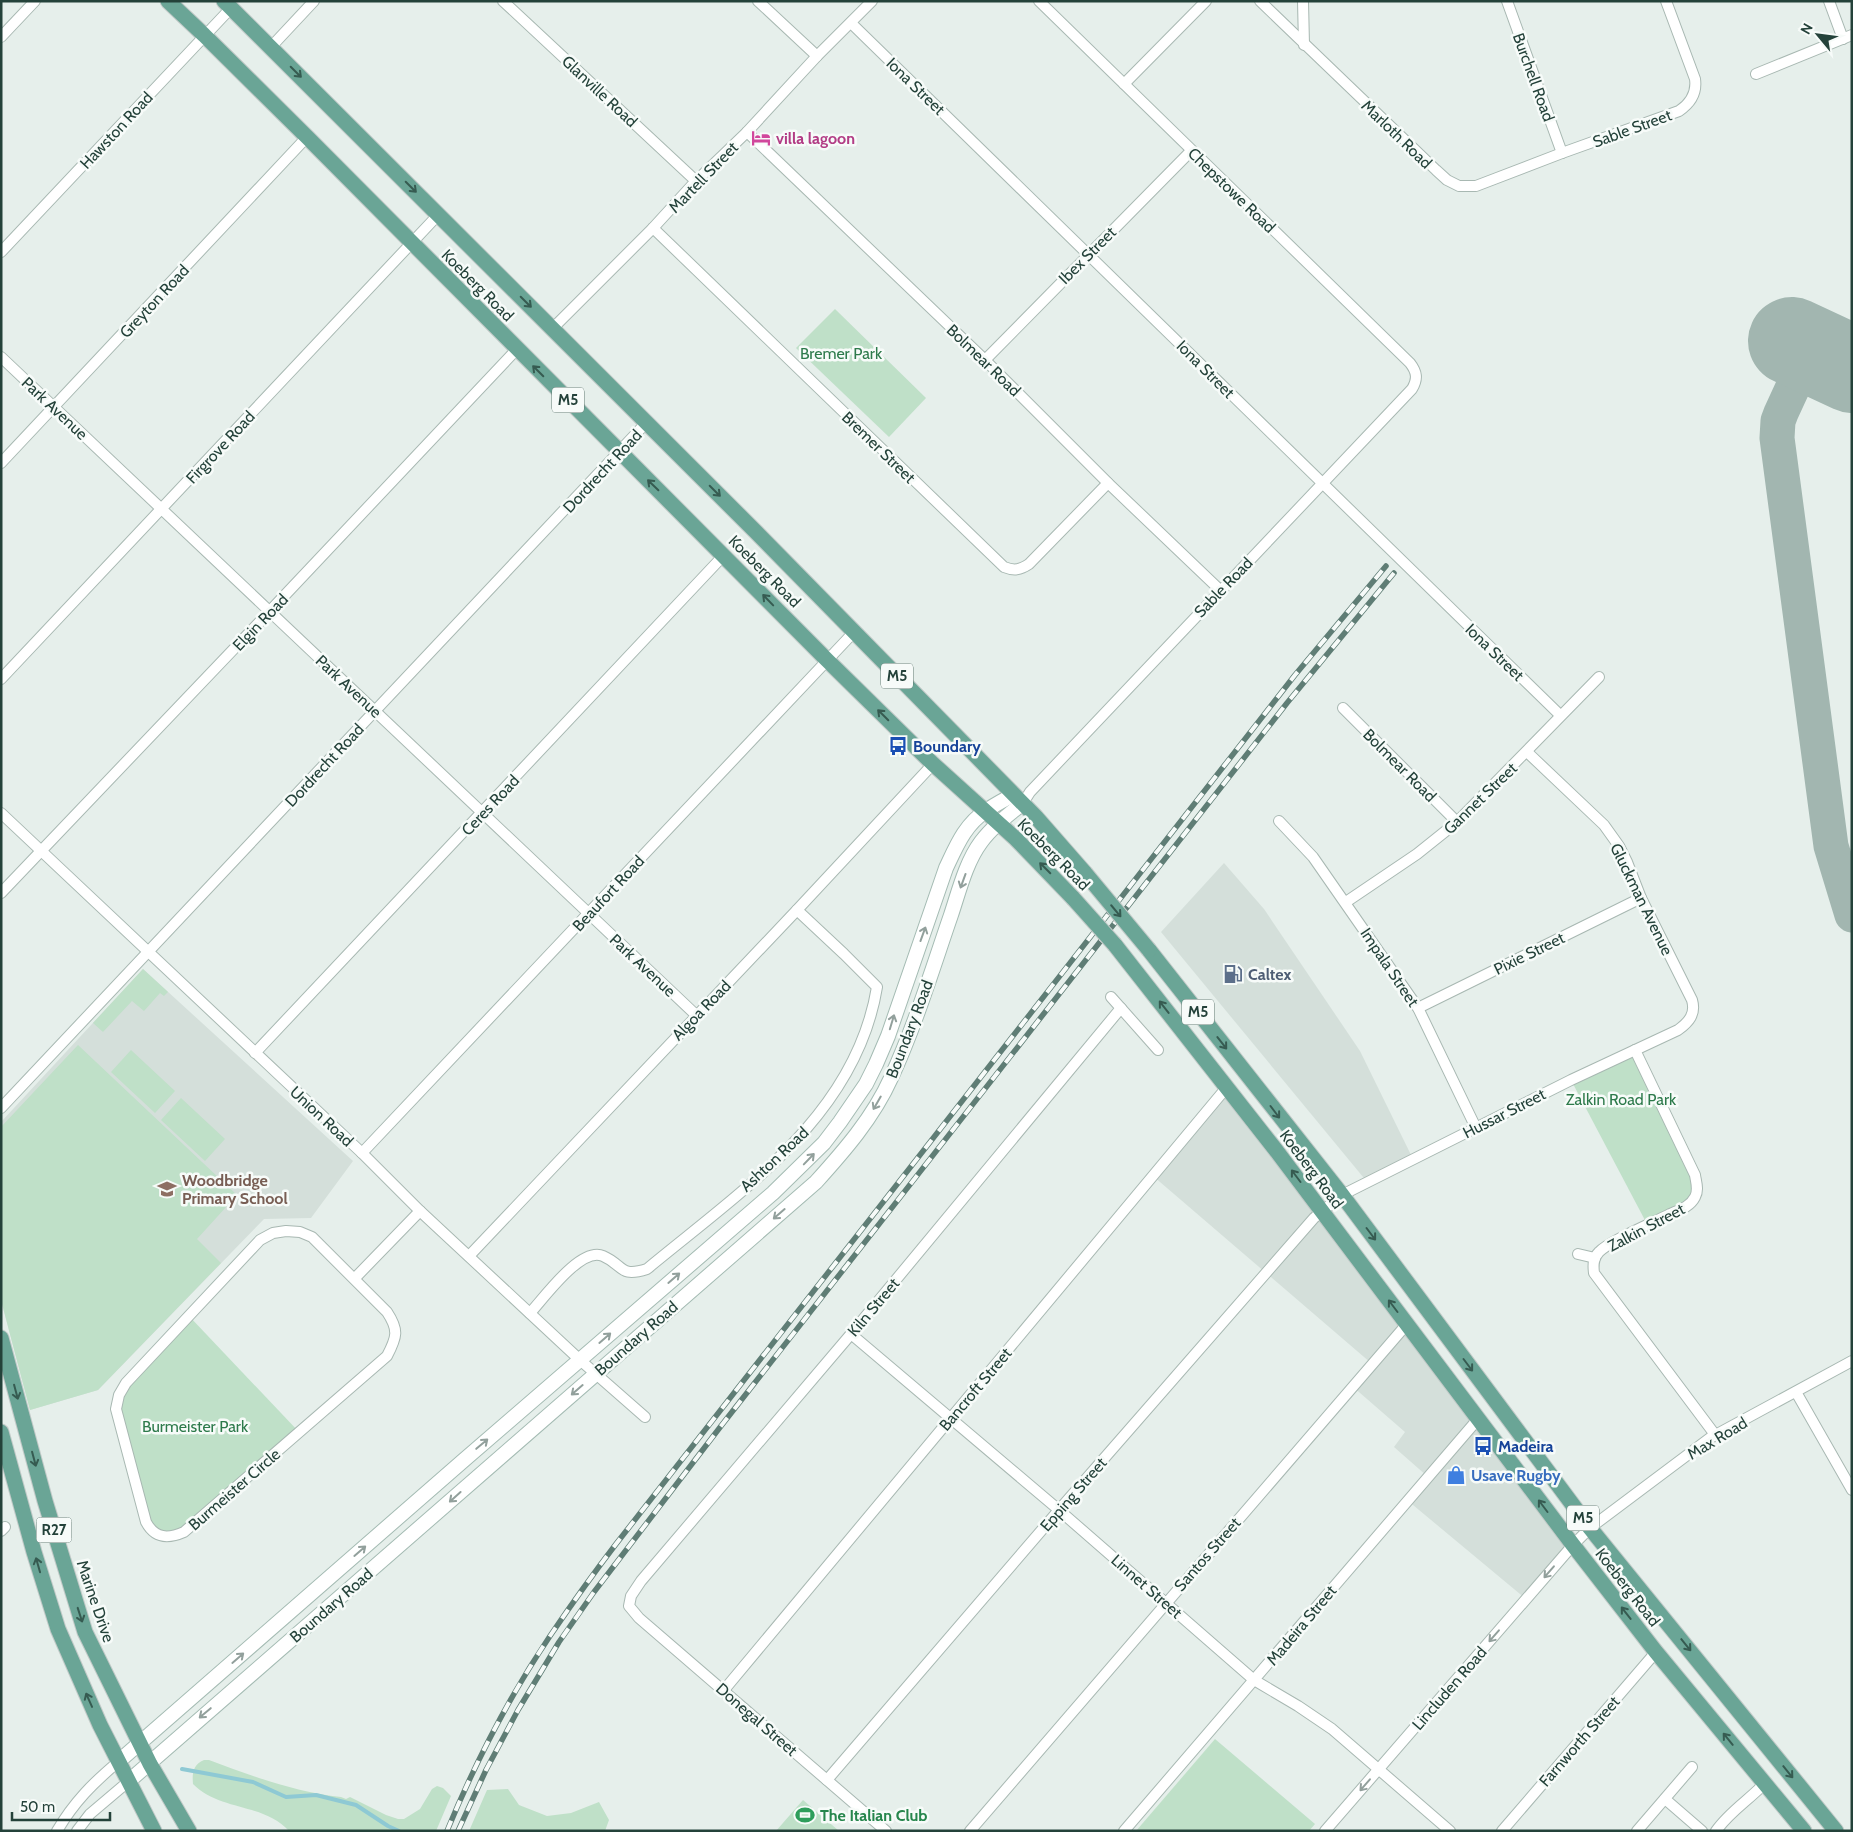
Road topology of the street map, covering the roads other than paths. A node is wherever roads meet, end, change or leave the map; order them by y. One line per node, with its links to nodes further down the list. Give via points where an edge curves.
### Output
1 (36, 1): 17 (street)
2 (168, 1): 16 (main road, Koeberg Road / M5)
3 (314, 1): 20 (street)
4 (503, 1): 28 (street, Glanville Road)
5 (758, 1): 21 (street)
6 (872, 1): 15 (street, Martell Street)
7 (1039, 1): 23 (street, Chepstowe Road)
8 (1206, 1): 23 (street)
9 (1260, 1): 19 (street, Marloth Road)
10 (1303, 1): 19 (street)
11 (1507, 1): 27 (street, Burchell Road)
12 (1666, 1): 27 (street, Sable Street, via 1695,79 1696,86 1690,101 1679,111)
13 (1829, 1): 18 (street)
14 (227, 4): 16 (street, Hawston Road); 20 (main road, Koeberg Road / M5)
15 (851, 23): 21 (street, Martell Street); 33 (street, Iona Street)
16 (204, 35): 25 (main road, Koeberg Road / M5); 32 (street, Hawston Road)
17 (1, 37)
18 (1848, 37): 22 (street)
19 (1304, 45): 27 (street, Marloth Road, via 1436,170 1459,186 1476,186)
20 (271, 48): 29 (main road, Koeberg Road / M5, one-way to 29)
21 (817, 56): 24 (street, Martell Street)
22 (1756, 74)
23 (1124, 84): 26 (street, Chepstowe Road)
24 (747, 132): 28 (street, Martell Street); 37 (street, Bolmear Road)
25 (307, 138): 31 (main road, Koeberg Road / M5); 39 (street, Greyton Road)
26 (1191, 151): 33 (street, Ibex Street); 38 (street, Chepstowe Road, via 1410,363 1415,370)
27 (1562, 153)
28 (696, 181): 30 (street, Martell Street)
29 (438, 215): 31 (street, Firgrove Road); 34 (main road, Koeberg Road / M5, one-way to 34)
30 (653, 228): 34 (street, Martell Street); 43 (street, Bremer Street, via 1004,567 1012,570 1029,564)
31 (412, 243): 35 (main road, Koeberg Road / M5); 45 (street, Firgrove Road)
32 (1, 252)
33 (1088, 254): 37 (street, Ibex Street); 44 (street, Iona Street)
34 (552, 329): 40 (main road, Koeberg Road / M5)
35 (517, 349): 41 (main road, Koeberg Road / M5, one-way to 35); 48 (street, Elgin Road)
36 (1, 357): 39 (street, Park Avenue)
37 (985, 360): 43 (street, Bolmear Road)
38 (1416, 383): 44 (street, Sable Road)
39 (54, 407): 42 (street, Greyton Road); 45 (street, Park Avenue)
40 (646, 423): 41 (street, Dordrecht Road); 49 (main road, Koeberg Road / M5, one-way to 49)
41 (620, 452): 46 (main road, Koeberg Road / M5, one-way to 41); 54 (street, Dordrecht Road)
42 (1, 463)
43 (1108, 483): 47 (street, Bolmear Road)
44 (1322, 484): 47 (street, Sable Road); 55 (street, Iona Street)
45 (162, 509): 48 (street, Park Avenue); 52 (street, Firgrove Road)
46 (724, 555): 50 (main road, Koeberg Road / M5, one-way to 46); 60 (street, Ceres Road)
47 (1220, 590): 58 (street, Sable Road)
48 (269, 612): 54 (street, Park Avenue); 65 (street, Elgin Road)
49 (854, 632): 50 (street, Beaufort Road); 58 (main road, Koeberg Road / M5)
50 (827, 660): 57 (main road, Koeberg Road / M5, one-way to 50); 70 (street, Beaufort Road)
51 (1600, 677): 55 (street, Gannet Street)
52 (1, 679)
53 (1343, 708): 63 (street, Bolmear Road)
54 (375, 711): 60 (street, Park Avenue); 71 (street, Dordrecht Road)
55 (1560, 715): 56 (street, Gannet Street)
56 (1527, 752): 63 (street, Gannet Street); 67 (street, Gluckman Avenue, via 1604,825 1619,846)
57 (932, 764): 59 (main road, Koeberg Road / M5); 69 (street, Algoa Road)
58 (1022, 797): 59 (main road, Boundary Road); 64 (main road, Boundary Road); 84 (main road, Koeberg Road / M5, one-way to 84, bridge, via 1149,950)
59 (984, 811): 64 (main road, Koeberg Road / M5); 95 (main road, Boundary Road, one-way to 59, via 774,1193 824,1143 840,1122 866,1084 884,1046 954,850)
60 (483, 812): 70 (street, Park Avenue); 79 (street, Ceres Road)
61 (1, 813): 65 (street, Union Road)
62 (1279, 822): 68 (street, Impala Street, via 1313,857)
63 (1457, 822): 68 (street, Gannet Street, via 1417,854)
64 (998, 823): 80 (main road, Koeberg Road / M5, one-way to 64, bridge, via 1136,970 1073,898); 97 (main road, Boundary Road, one-way to 97, via 982,840 970,862 903,1051 890,1081 855,1137 816,1182)
65 (42, 851): 66 (street, Elgin Road); 71 (street, Union Road)
66 (1, 893)
67 (1641, 898): 74 (street, Pixie Street); 76 (street, Gluckman Avenue, via 1692,1000)
68 (1346, 902): 74 (street, Impala Street)
69 (797, 910): 75 (street, Algoa Road); 91 (street, Ashton Road, via 877,987 860,1048 829,1102 783,1153 647,1269 627,1272 602,1255 583,1258)
70 (588, 914): 75 (street, Park Avenue); 83 (street, Beaufort Road)
71 (148, 951): 79 (street, Union Road); 81 (street, Dordrecht Road)
72 (1111, 997): 73 (street)
73 (1121, 1008): 77 (street); 93 (street, Kiln Street)
74 (1418, 1008): 82 (street, Impala Street)
75 (696, 1015): 88 (street, Algoa Road)
76 (1692, 1016): 78 (street, Hussar Street, via 1678,1030)
77 (1158, 1050)
78 (1635, 1050): 82 (street, Hussar Street); 89 (street, Zalkin Street, via 1695,1175 1696,1196 1687,1206 1604,1248)
79 (255, 1054): 83 (street, Union Road)
80 (1226, 1087): 85 (main road, Koeberg Road / M5, one-way to 80); 100 (street, Bancroft Street)
81 (1, 1108)
82 (1476, 1128): 84 (street, Hussar Street)
83 (362, 1153): 86 (street, Union Road)
84 (1342, 1195): 85 (street, Hussar Street); 106 (main road, Koeberg Road / M5, one-way to 106)
85 (1322, 1210): 92 (main road, Koeberg Road / M5, one-way to 85); 105 (street, Epping Street)
86 (420, 1211): 88 (street, Union Road); 90 (street)
87 (1578, 1254): 89 (street)
88 (470, 1256): 91 (street, Union Road)
89 (1595, 1258): 103 (street, Zalkin Street, via 1594,1273)
90 (355, 1278): 90 (street, Burmeister Circle, via 312,1237 300,1232 274,1233 260,1240 126,1383 116,1409 146,1522 154,1533 165,1537 184,1532 387,1356 394,1342 395,1322)
91 (530, 1313): 95 (street, Union Road)
92 (1407, 1324): 101 (main road, Koeberg Road / M5); 108 (street, Santos Street)
93 (851, 1334): 100 (street, Linnet Street); 109 (street, Kiln Street, via 641,1581 631,1596)
94 (1, 1338): 113 (main road, Marine Drive / R27, one-way to 113, via 85,1632)
95 (580, 1360): 97 (street, Union Road); 113 (main road, Boundary Road, one-way to 95)
96 (1852, 1361): 98 (street, Max Road)
97 (595, 1374): 99 (street, Union Road); 115 (main road, Boundary Road, one-way to 115, via 349,1591 185,1730)
98 (1796, 1392): 103 (street, Max Road); 104 (street)
99 (645, 1417)
100 (950, 1418): 105 (street, Linnet Street); 112 (street, Bancroft Street)
101 (1478, 1419): 107 (main road, Koeberg Road / M5, one-way to 101); 111 (street, Madeira Street)
102 (1, 1432): 114 (main road, R27, one-way to 102, via 58,1628)
103 (1716, 1436): 106 (street, Max Road)
104 (1852, 1490)
105 (1059, 1510): 108 (street, Linnet Street); 118 (street, Epping Street)
106 (1590, 1528): 107 (street, Max Road); 136 (main road, Koeberg Road / M5, one-way to 136)
107 (1573, 1545): 110 (main road, Koeberg Road / M5, one-way to 107); 117 (street, Lincluden Road, one-way to 117)
108 (1166, 1602): 111 (street, Linnet Street); 127 (street, Santos Street)
109 (629, 1606): 112 (street, Donegal Street)
110 (1656, 1652): 120 (main road, Koeberg Road / M5, one-way to 110); 131 (street, Farnworth Street)
111 (1254, 1680): 117 (street, Linnet Street, via 1332,1729); 128 (street, Madeira Street)
112 (724, 1690): 118 (street, Donegal Street)
113 (140, 1743): 114 (main road, Boundary Road); 115 (main road, Marine Drive / R27)
114 (118, 1762): 119 (main road, R27); 122 (street, via 77,1800)
115 (150, 1764): 119 (main road, Boundary Road); 125 (main road, Marine Drive / R27)
116 (1692, 1767): 121 (street)
117 (1378, 1769): 129 (street, Lincluden Road, one-way to 129); 130 (street, Linnet Street)
118 (827, 1780): 126 (street, Donegal Street)
119 (129, 1781): 123 (street, via 90,1814); 124 (main road, R27)
120 (1765, 1783): 134 (street); 135 (main road, Koeberg Road / M5)
121 (1666, 1799): 132 (street); 133 (street)
122 (57, 1831)
123 (77, 1831)
124 (154, 1831)
125 (188, 1831)
126 (886, 1831)
127 (970, 1831)
128 (1124, 1831)
129 (1325, 1831)
130 (1450, 1831)
131 (1502, 1831)
132 (1637, 1831)
133 (1702, 1831)
134 (1716, 1831)
135 (1804, 1831)
136 (1836, 1831)

